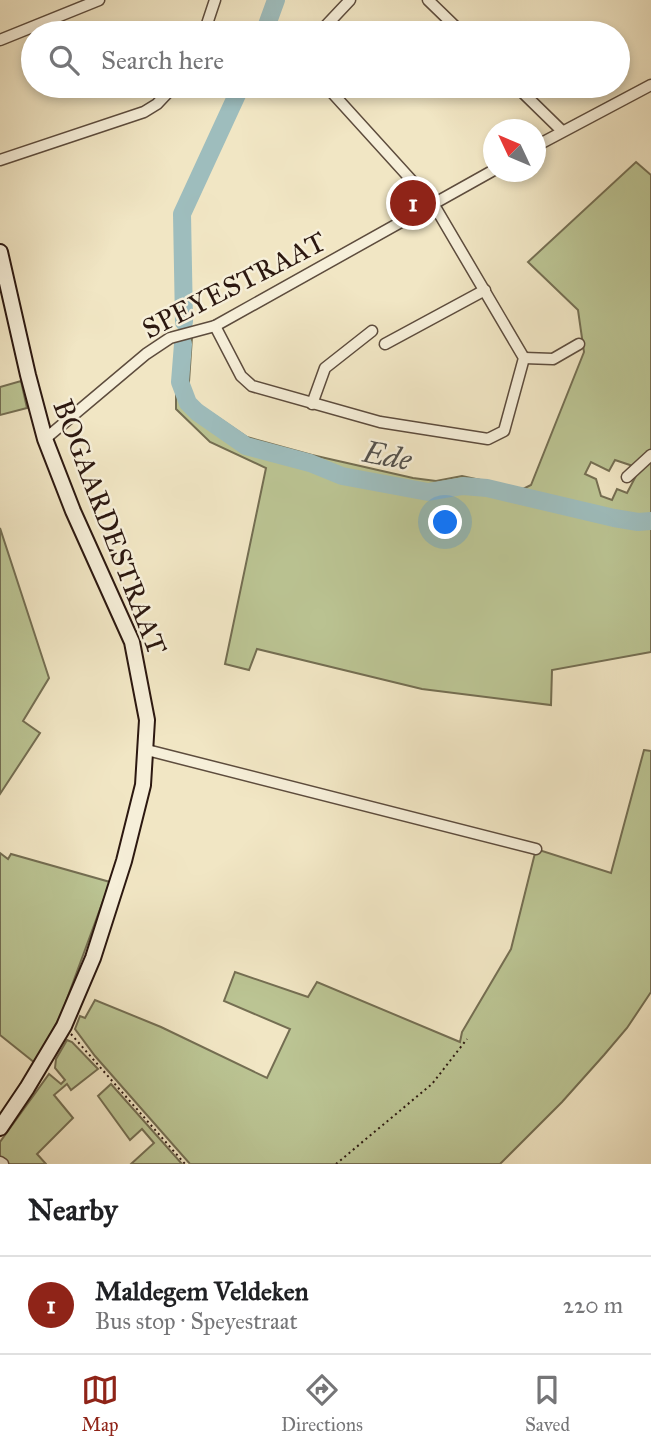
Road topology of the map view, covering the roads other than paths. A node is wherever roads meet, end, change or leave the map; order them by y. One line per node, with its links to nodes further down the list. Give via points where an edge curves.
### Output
1 (99, 0): 5 (street)
2 (215, 0): 6 (street)
3 (350, 0): 7 (street)
4 (429, 0): 8 (street)
5 (47, 21)
6 (208, 21)
7 (330, 21)
8 (450, 21)
9 (21, 32): 10 (street)
10 (0, 40)
11 (651, 85): 12 (street)
12 (630, 96)
13 (163, 98): 19 (street, via 144,112)
14 (337, 98): 21 (street)
15 (528, 98): 17 (street)
16 (625, 98): 17 (street)
17 (561, 130): 18 (street)
18 (546, 140)
19 (0, 160)
20 (483, 176): 21 (street, SPEYESTRAAT)
21 (434, 205): 23 (street); 24 (street, SPEYESTRAAT)
22 (0, 252): 30 (street, BOGAARDESTRAAT)
23 (485, 290): 26 (street); 28 (street)
24 (215, 326): 29 (street, via 241,376 252,386); 30 (street, SPEYESTRAAT, via 170,338)
25 (372, 331): 29 (street, via 325,368)
26 (385, 344)
27 (579, 344): 28 (street, via 553,359)
28 (524, 358): 29 (street, via 504,431 488,439 380,422)
29 (312, 404)
30 (45, 439): 33 (street, BOGAARDESTRAAT, via 132,642 148,720)
31 (651, 455): 32 (street)
32 (626, 477)
33 (146, 750): 34 (street); 35 (street, BOGAARDESTRAAT, via 143,785 124,861 93,958 64,1026)
34 (536, 849)
35 (0, 1128)

